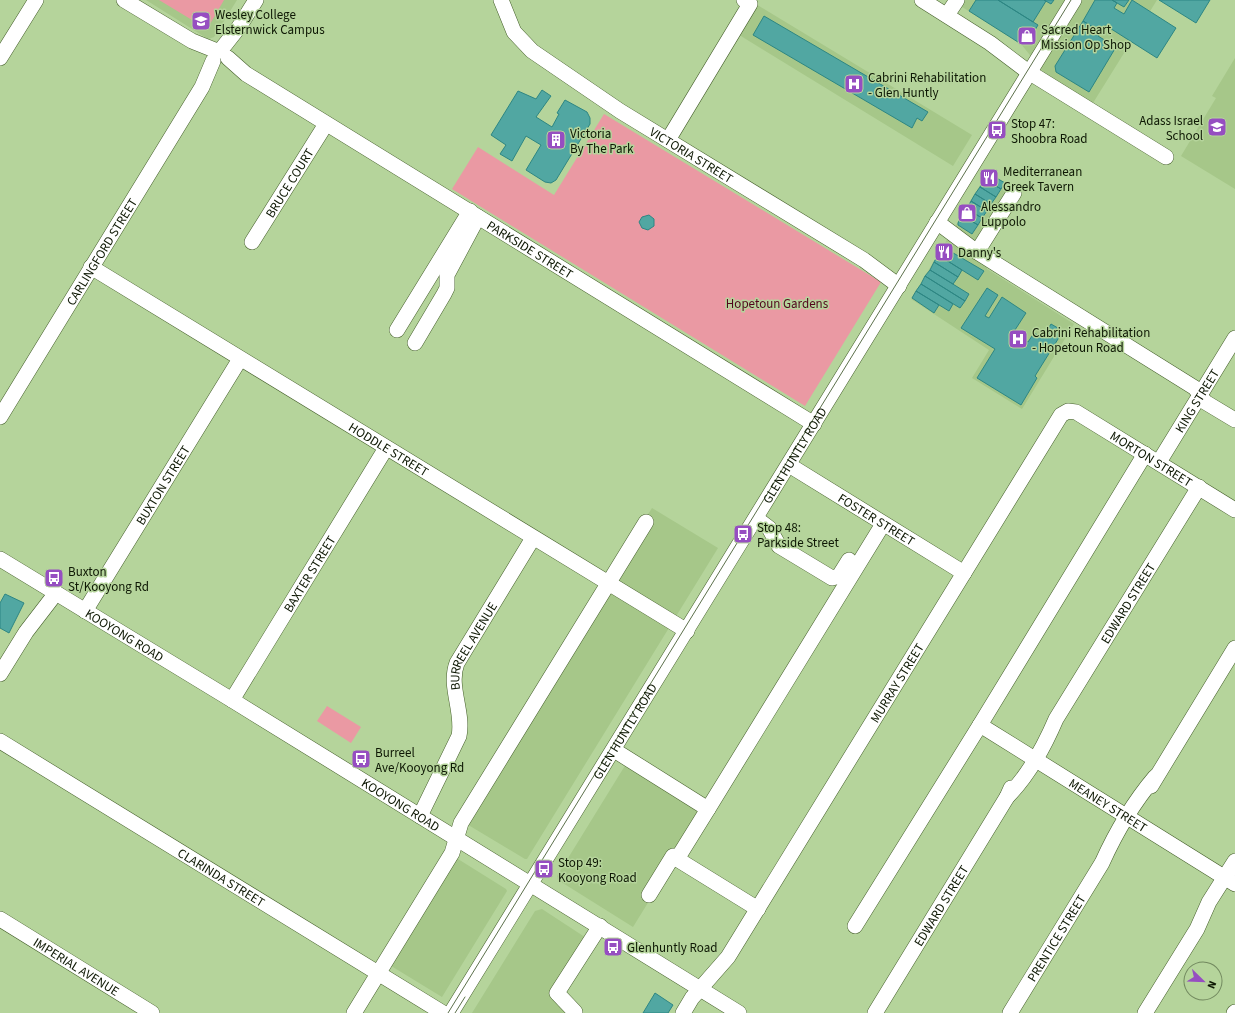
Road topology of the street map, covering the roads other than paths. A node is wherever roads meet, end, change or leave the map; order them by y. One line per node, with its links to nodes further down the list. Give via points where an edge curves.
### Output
1 (36, 0): 10 (street)
2 (124, 0): 11 (street, PARKSIDE STREET)
3 (256, 0): 11 (street, CARLINGFORD STREET)
4 (502, 0): 14 (street, VICTORIA STREET, via 514,32 532,51)
5 (744, 0): 14 (street, via 750,4)
6 (922, 0): 9 (street)
7 (956, 0): 9 (street)
8 (1074, 0): 12 (street, GLEN HUNTLY ROAD)
9 (947, 15): 12 (street)
10 (0, 58)
11 (220, 58): 13 (street, PARKSIDE STREET); 21 (street, CARLINGFORD STREET)
12 (1032, 68): 15 (street); 18 (street, GLEN HUNTLY ROAD)
13 (326, 124): 17 (street, PARKSIDE STREET); 19 (street, BRUCE COURT)
14 (668, 140): 22 (street, VICTORIA STREET)
15 (1166, 157)
16 (1014, 193): 20 (street)
17 (474, 214): 23 (street); 25 (street, via 447,275 447,288); 31 (street, PARKSIDE STREET)
18 (935, 227): 20 (street); 22 (street, GLEN HUNTLY ROAD)
19 (252, 242)
20 (977, 252): 27 (street, via 1195,388)
21 (91, 267): 26 (street, HODDLE STREET); 29 (street, CARLINGFORD STREET)
22 (901, 282): 31 (street, GLEN HUNTLY ROAD)
23 (397, 330)
24 (1235, 338): 27 (street, KING STREET)
25 (415, 342)
26 (240, 359): 32 (street, HODDLE STREET); 46 (street, BUXTON STREET)
27 (1200, 395): 30 (street, via 1205,402); 34 (street, KING STREET)
28 (1068, 411): 33 (street, MORTON STREET, via 1076,412); 43 (street, MURRAY STREET, via 1057,420)
29 (0, 417)
30 (1235, 420)
31 (814, 424): 35 (street, GLEN HUNTLY ROAD)
32 (386, 448): 41 (street, HODDLE STREET); 50 (street, BAXTER STREET)
33 (1145, 454): 34 (street, MORTON STREET); 51 (street)
34 (1159, 462): 36 (street, MORTON STREET)
35 (789, 465): 38 (street, GLEN HUNTLY ROAD); 39 (street, FOSTER STREET)
36 (1199, 487): 37 (street, MORTON STREET); 54 (street, EDWARD STREET, via 1056,719 1043,733)
37 (1235, 510)
38 (756, 518): 39 (street, via 769,528 779,546 832,578 839,576); 47 (street, GLEN HUNTLY ROAD)
39 (879, 521): 43 (street, FOSTER STREET); 55 (street)
40 (646, 522): 44 (street)
41 (533, 538): 44 (street, HODDLE STREET); 56 (street, BURREEL AVENUE, via 457,663 455,676 460,730 445,763)
42 (0, 559): 45 (street, KOOYONG ROAD)
43 (964, 573): 64 (street, MURRAY STREET)
44 (608, 584): 47 (street, HODDLE STREET); 58 (street, via 461,823)
45 (52, 590): 46 (street, KOOYONG ROAD); 49 (street)
46 (85, 611): 50 (street, KOOYONG ROAD)
47 (686, 631): 53 (street, GLEN HUNTLY ROAD)
48 (1235, 648): 57 (street, PRENTICE STREET)
49 (0, 674)
50 (232, 700): 56 (street, KOOYONG ROAD)
51 (980, 725): 54 (street, MEANEY STREET); 67 (street)
52 (0, 741): 68 (street, CLARINDA STREET)
53 (614, 750): 55 (street); 62 (street, GLEN HUNTLY ROAD)
54 (1032, 758): 57 (street, MEANEY STREET); 78 (street, EDWARD STREET, via 1018,786 1007,797)
55 (708, 809): 59 (street)
56 (415, 813): 58 (street, KOOYONG ROAD)
57 (1129, 819): 61 (street, MEANEY STREET); 79 (street, PRENTICE STREET, via 1111,842 1102,863)
58 (457, 838): 62 (street, KOOYONG ROAD); 68 (street, via 452,853)
59 (677, 859): 63 (street, via 673,856); 64 (street)
60 (1235, 861): 61 (street)
61 (1231, 880): 80 (street)
62 (532, 884): 66 (street, KOOYONG ROAD); 73 (street, GLEN HUNTLY ROAD)
63 (649, 895)
64 (758, 909): 69 (street, MURRAY STREET, via 728,957 722,974)
65 (0, 920): 70 (street, IMPERIAL AVENUE)
66 (600, 926): 69 (street, KOOYONG ROAD); 74 (street, via 557,994)
67 (855, 926)
68 (378, 973): 71 (street); 72 (street, CLARINDA STREET)
69 (704, 991): 75 (street, MURRAY STREET, via 692,998); 76 (street, MURRAY STREET); 77 (street, KOOYONG ROAD)
70 (152, 1013)
71 (354, 1013)
72 (443, 1013)
73 (451, 1013)
74 (576, 1013)
75 (683, 1013)
76 (691, 1013)
77 (739, 1013)
78 (874, 1013)
79 (1010, 1013)
80 (1145, 1013)

